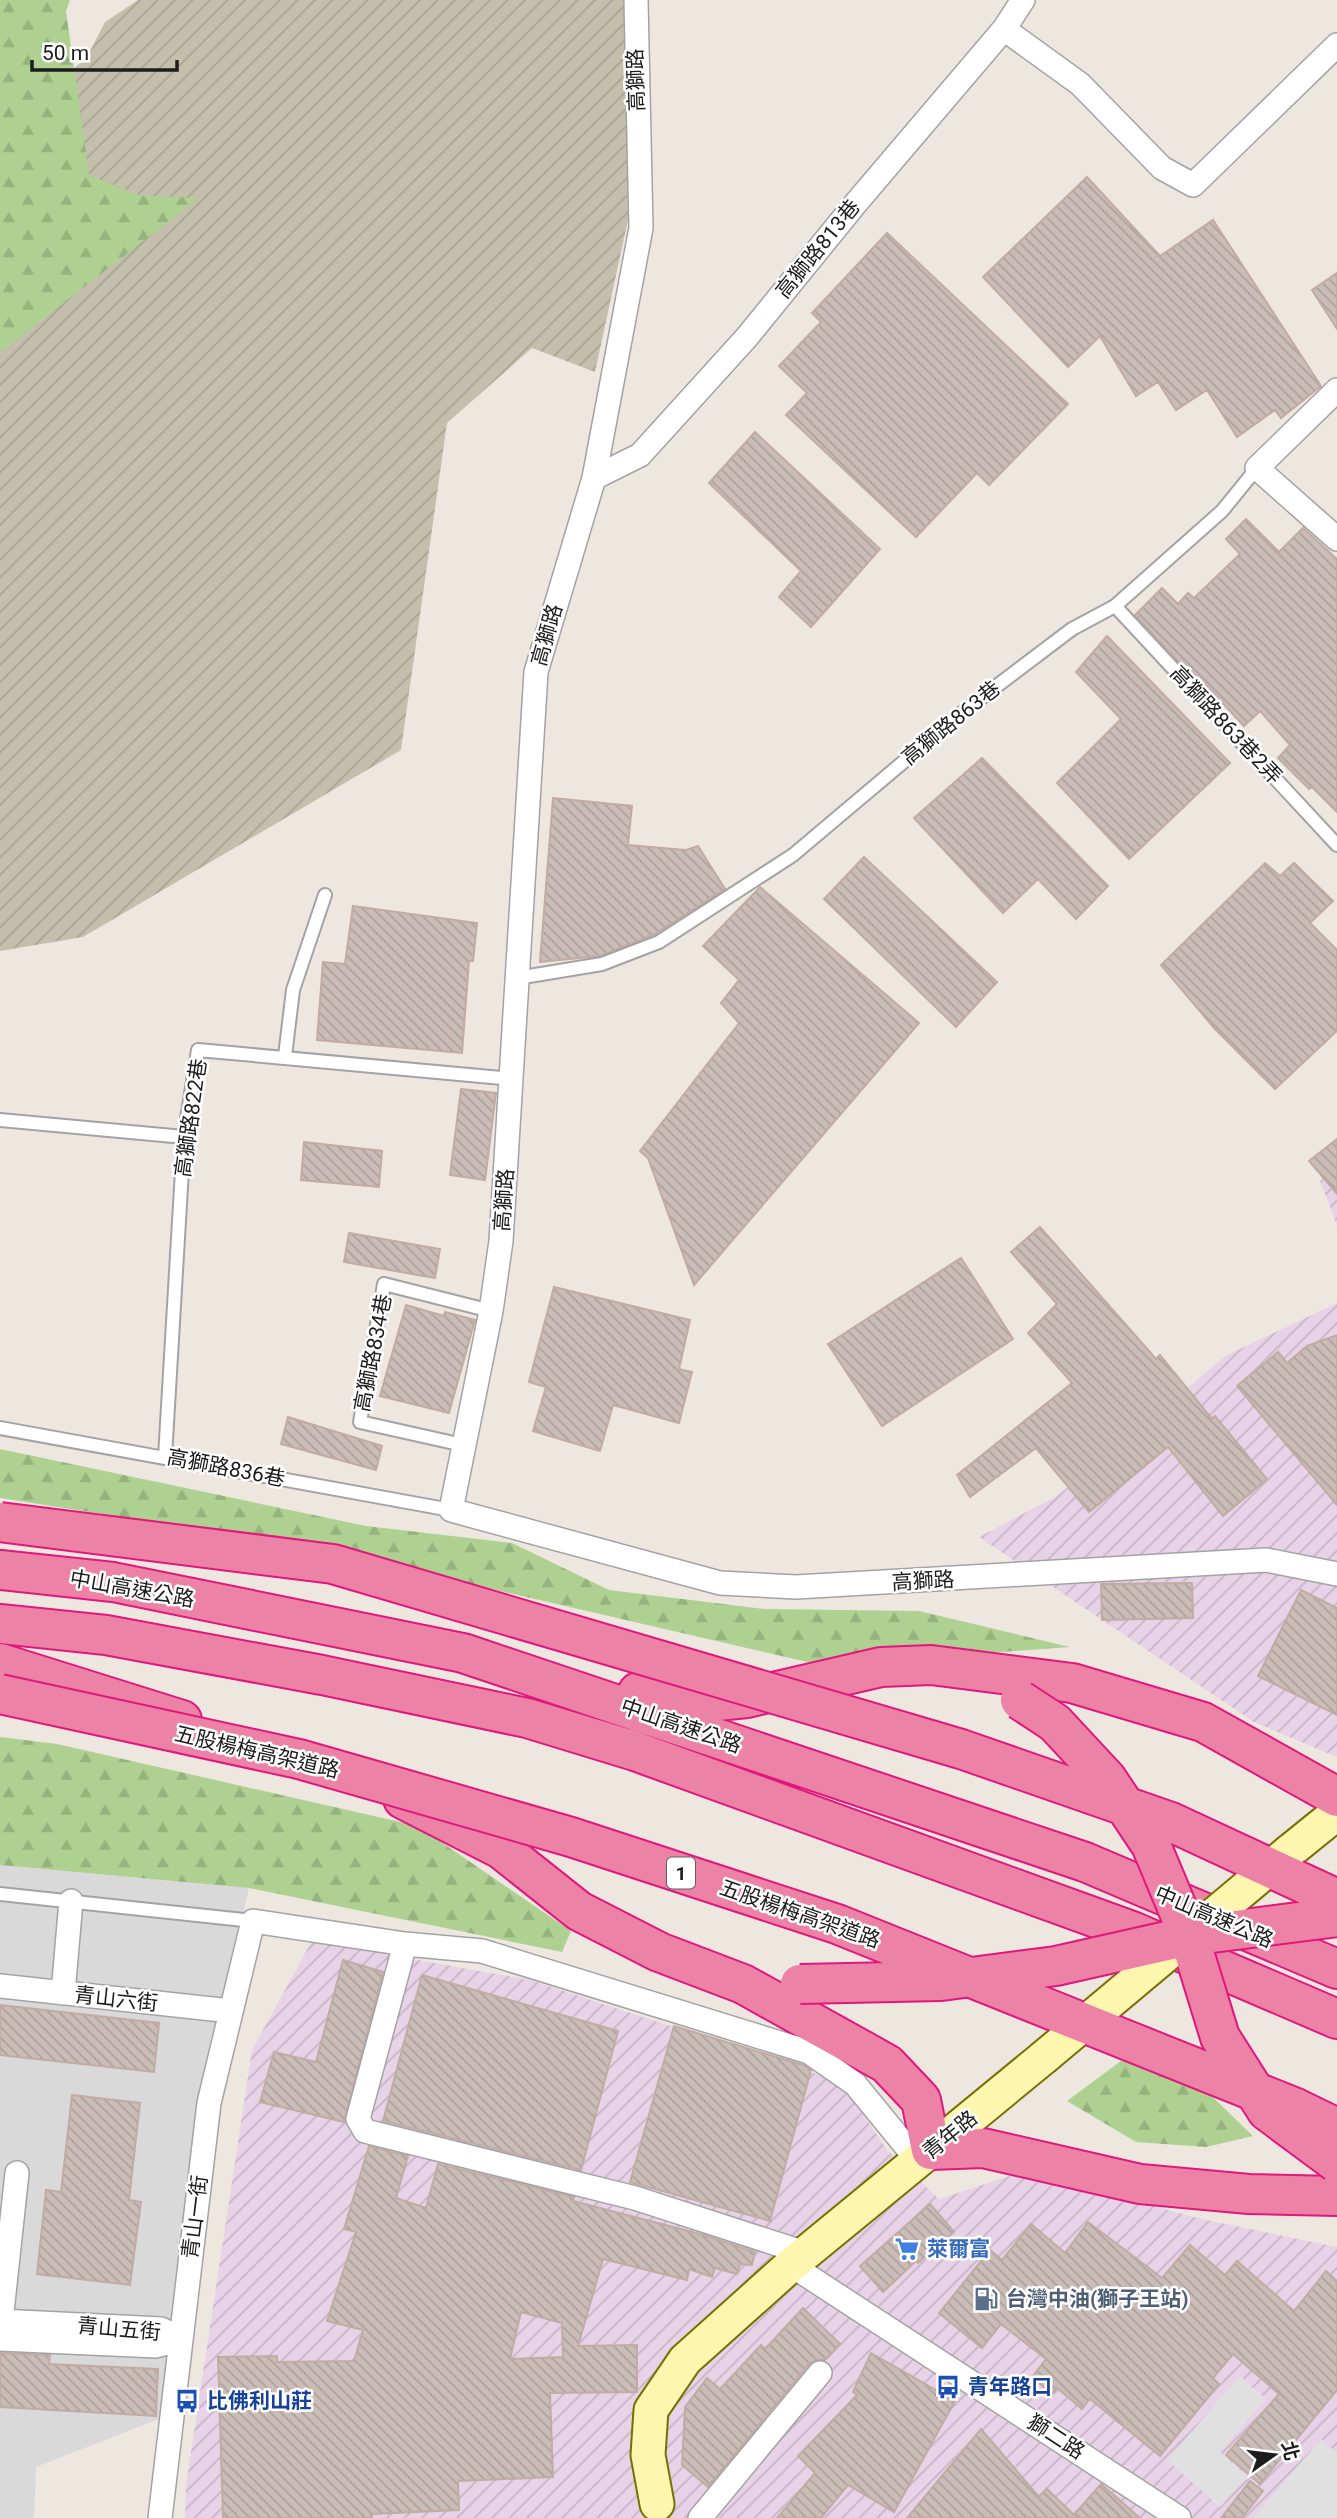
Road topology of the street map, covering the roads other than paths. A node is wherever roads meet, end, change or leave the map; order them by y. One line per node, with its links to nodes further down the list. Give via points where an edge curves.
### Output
1 (636, 0): 7 (street, 高獅路, via 641,228)
2 (1023, 0): 3 (street, 高獅路813巷)
3 (1004, 29): 4 (street, via 1080,84 1162,167 1193,185); 7 (street, 高獅路813巷, via 747,337 640,455)
4 (1337, 45)
5 (1337, 390): 6 (street, 高獅路863巷)
6 (1258, 468): 8 (street); 9 (lane, 高獅路863巷, via 1222,511)
7 (594, 478): 12 (street, 高獅路, via 536,672)
8 (1337, 539)
9 (1115, 606): 10 (lane, 高獅路863巷2弄); 12 (lane, 高獅路863巷, via 1072,629 965,710 793,855 659,942 602,964)
10 (1337, 845)
11 (325, 895): 13 (lane, via 293,990)
12 (517, 978): 14 (street, 高獅路)
13 (285, 1056): 14 (lane, 高獅路822巷); 16 (lane, 高獅路822巷, via 198,1050)
14 (513, 1079): 17 (street, 高獅路)
15 (0, 1120): 16 (lane)
16 (184, 1137): 20 (lane, 高獅路822巷)
17 (491, 1311): 19 (street, 高獅路); 19 (lane, 高獅路834巷, via 384,1284 360,1422)
18 (0, 1428): 20 (lane, 高獅路836巷)
19 (463, 1445): 21 (street, 高獅路)
20 (165, 1457): 21 (lane, 高獅路836巷)
21 (451, 1510): 24 (street, 高獅路, via 720,1583 796,1587 1266,1560)
22 (0, 1522): 33 (highway, bridge, via 333,1564 961,1749 1171,1822)
23 (0, 1570): 26 (highway, 中山高速公路, via 113,1582)
24 (1337, 1574)
25 (0, 1624): 44 (highway, 中山高速公路, via 106,1636 527,1718 635,1751 1132,1931)
26 (463, 1653): 28 (highway, via 671,1700 707,1702 747,1698 881,1667 931,1665); 39 (highway, 中山高速公路, via 1085,1862)
27 (0, 1663): 40 (highway, via 158,1711 418,1805 501,1849 579,1911 659,1952)
28 (973, 1670): 30 (highway, via 1072,1683 1203,1722); 37 (highway, bridge, via 1055,1723 1107,1779 1151,1845)
29 (0, 1694): 45 (highway, 五股楊梅高架道路 / 1, bridge, via 299,1759 571,1837 838,1924)
30 (1337, 1797)
31 (1337, 1813): 37 (street, 青年路, bridge)
32 (0, 1894): 34 (lane)
33 (1337, 1899)
34 (71, 1901): 36 (lane); 42 (street)
35 (1337, 1917): 37 (highway, bridge)
36 (253, 1921): 38 (street); 43 (street, 青山一街)
37 (1189, 1936): 40 (highway, bridge, via 1056,1966 954,1979); 46 (street, 青年路, bridge); 47 (highway, bridge, via 1220,2037 1267,2111)
38 (405, 1944): 46 (street, via 482,1951 810,2052 855,2084); 50 (street, 獅二路, via 358,2119 365,2131 635,2198)
39 (1337, 1969)
40 (743, 1984): 46 (highway, via 887,2064 920,2100)
41 (0, 1986): 42 (street, 青山六街)
42 (63, 1993): 43 (street, 青山六街)
43 (232, 2011): 53 (street, 青山一街, via 209,2103)
44 (1337, 2019)
45 (1337, 2128)
46 (925, 2155): 49 (highway, via 983,2148 1140,2184); 50 (street, 青年路)
47 (1337, 2163)
48 (17, 2174): 51 (street)
49 (1337, 2196)
50 (798, 2259): 55 (street, 青年路, via 685,2360 651,2410 648,2455); 58 (street, 獅二路)
51 (0, 2321): 53 (street, 青山五街, via 162,2329)
52 (0, 2339): 53 (street, 青山五街, via 156,2346)
53 (181, 2339): 56 (street, 青山一街)
54 (820, 2373): 57 (street)
55 (662, 2511)
56 (159, 2518)
57 (700, 2518)
58 (1179, 2518)

